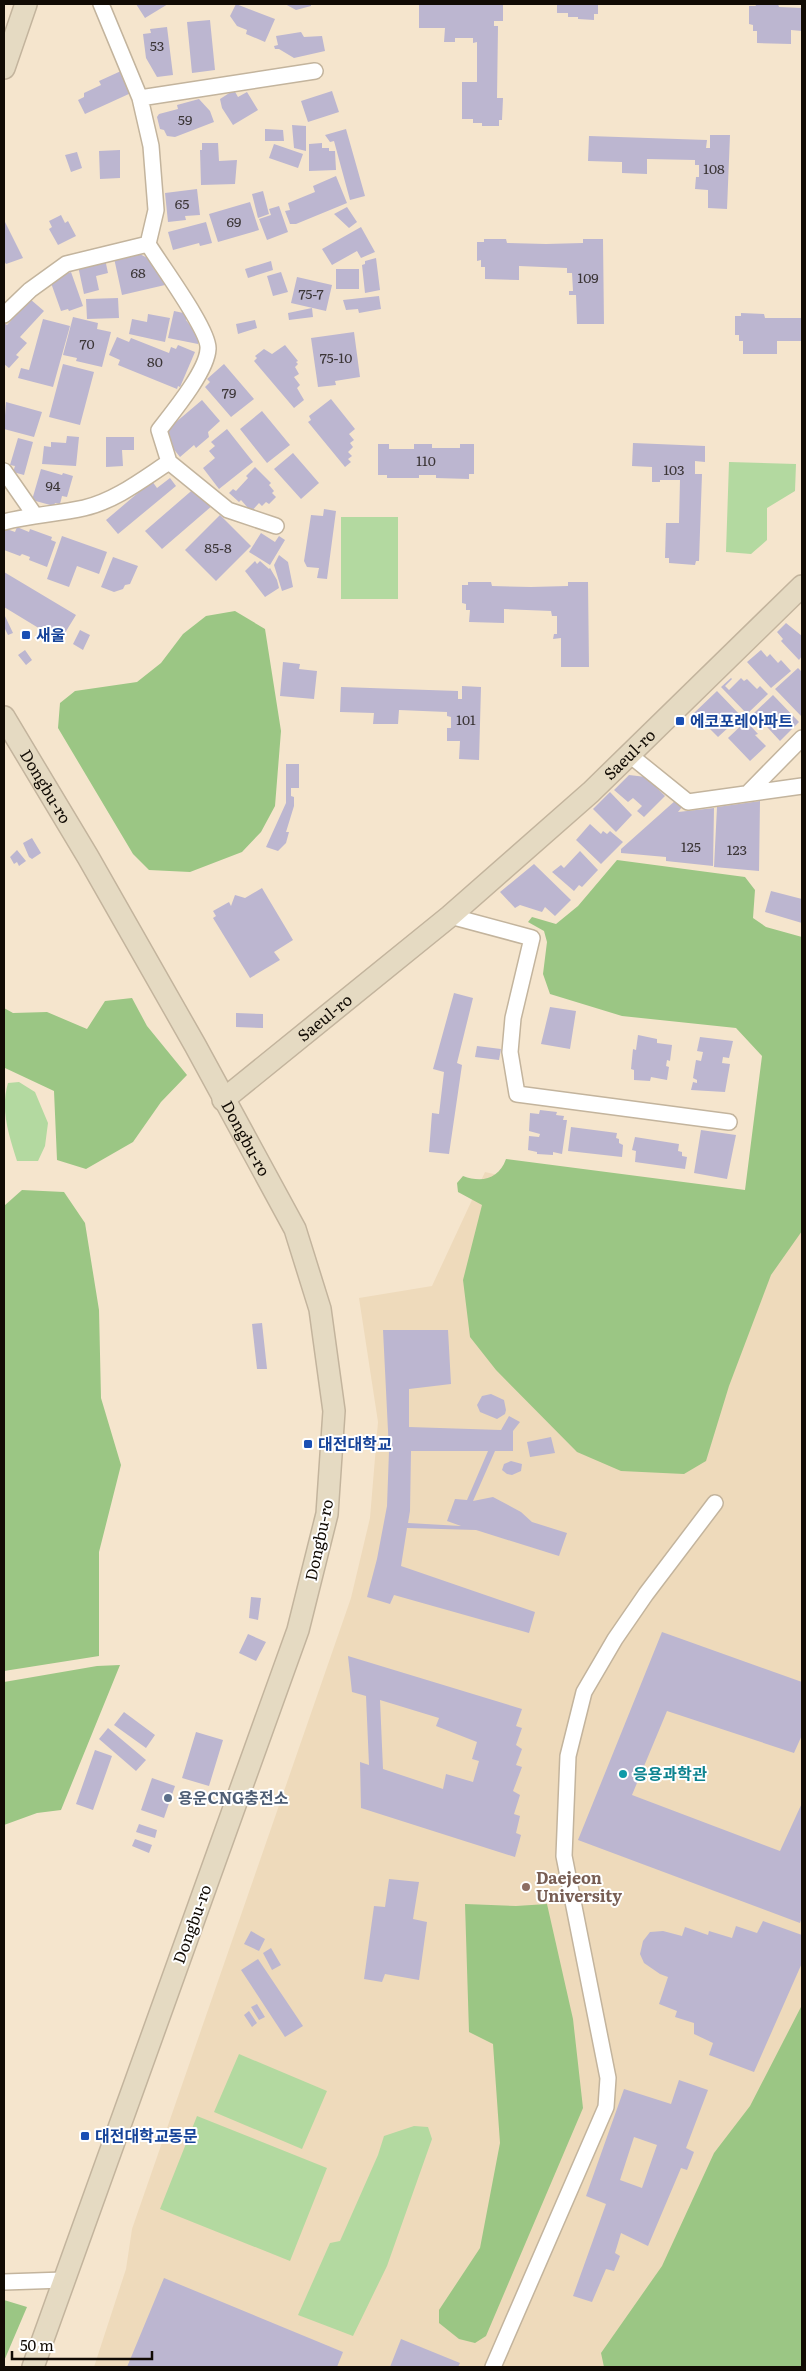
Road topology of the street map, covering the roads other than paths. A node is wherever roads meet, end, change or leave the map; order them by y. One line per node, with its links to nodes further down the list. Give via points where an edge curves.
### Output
1 (26, 4): 3 (main road)
2 (101, 4): 5 (street)
3 (4, 68)
4 (315, 71): 5 (street)
5 (140, 98): 6 (street, via 151,146 156,210)
6 (148, 244): 7 (street, via 66,264 30,290); 8 (street, via 203,328 209,348 206,362 159,430)
7 (4, 315)
8 (169, 462): 10 (street, via 124,492 85,508); 12 (street, via 228,510)
9 (4, 471): 10 (street)
10 (34, 514): 11 (street)
11 (4, 522)
12 (276, 526)
13 (802, 586): 16 (main road, Saeul-ro)
14 (4, 717): 20 (main road, Dongbu-ro, via 93,865)
15 (802, 738): 18 (street)
16 (630, 756): 18 (street, via 688,802); 19 (main road, Saeul-ro)
17 (802, 786): 18 (street)
18 (748, 793)
19 (450, 916): 20 (main road, Saeul-ro); 21 (street, via 532,938 511,1035 510,1052 517,1094)
20 (224, 1100): 23 (main road, Dongbu-ro, via 295,1229 320,1309 334,1411 327,1514 298,1630)
21 (730, 1122)
22 (715, 1503): 26 (street, via 614,1639 584,1692 568,1756 564,1856 608,2078 606,2107)
23 (64, 2280): 24 (street); 25 (main road, Dongbu-ro)
24 (4, 2282)
25 (33, 2367)
26 (493, 2367)

